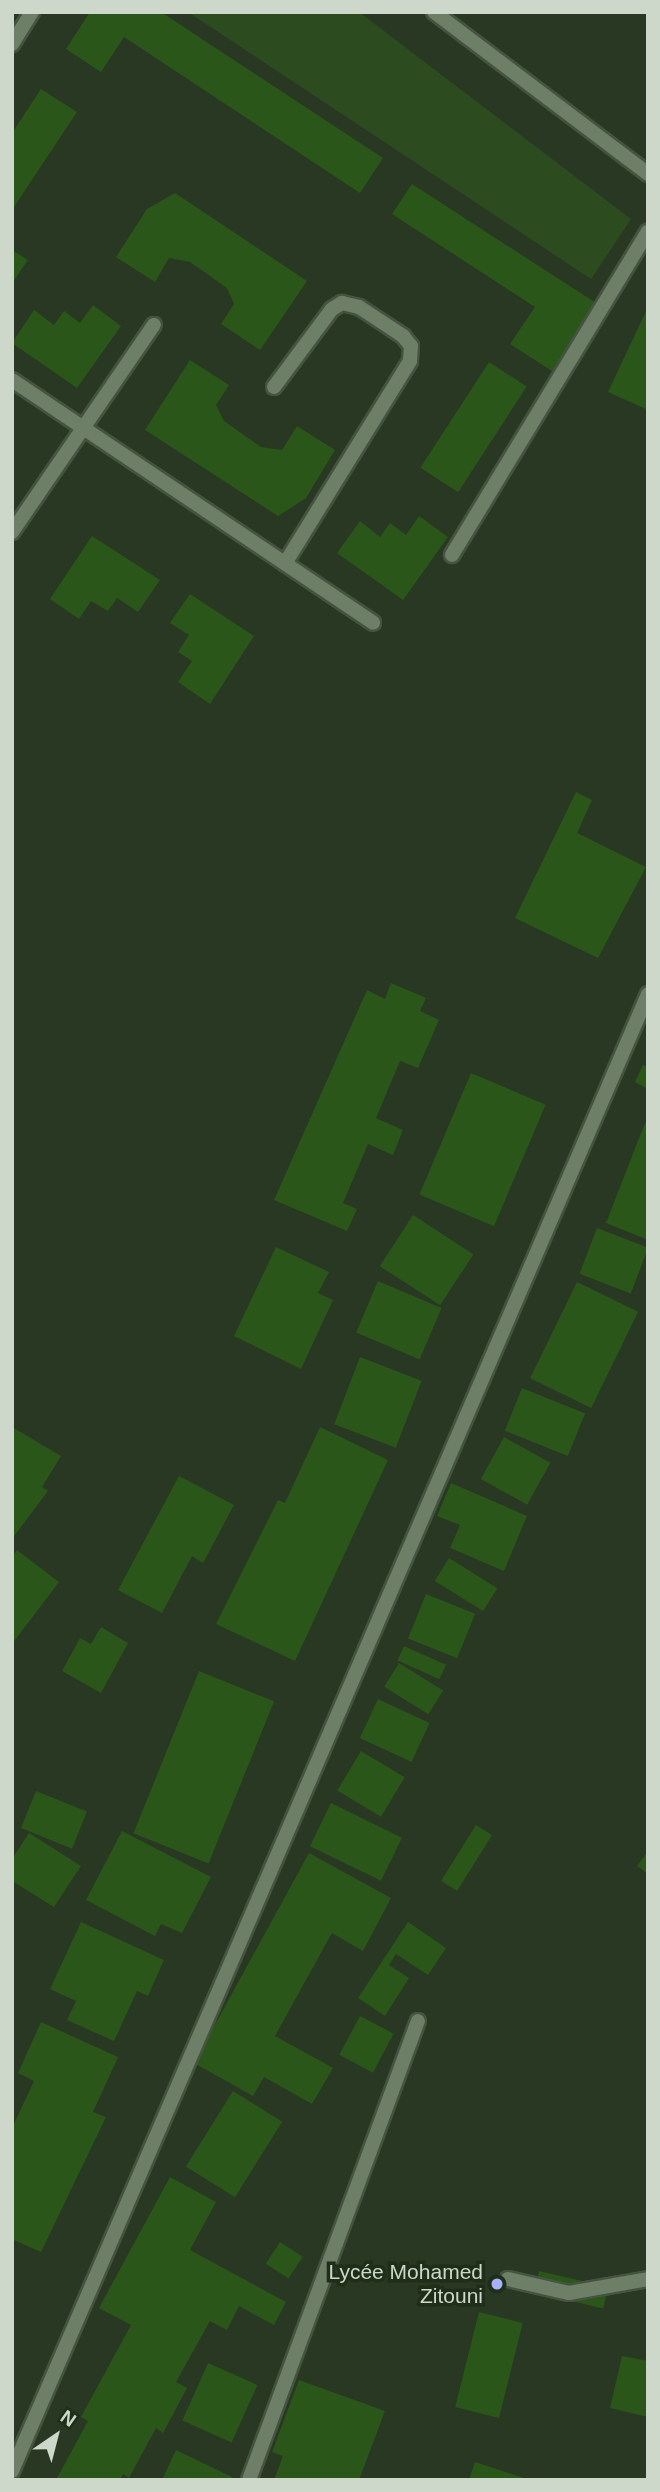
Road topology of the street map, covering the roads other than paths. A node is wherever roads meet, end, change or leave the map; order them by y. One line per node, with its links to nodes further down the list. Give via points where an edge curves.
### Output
1 (32, 12): 3 (street)
2 (433, 12): 4 (street)
3 (12, 44)
4 (648, 174)
5 (648, 232): 11 (street)
6 (154, 325): 9 (street)
7 (12, 380): 9 (street)
8 (275, 387): 12 (street, via 332,309 342,303 359,307 404,336 411,346 410,360)
9 (84, 427): 10 (street); 12 (street)
10 (12, 532)
11 (452, 555)
12 (285, 563): 13 (street)
13 (373, 623)
14 (648, 994): 18 (street)
15 (418, 2021): 19 (street)
16 (509, 2279): 17 (street, via 569,2293)
17 (648, 2279)
18 (12, 2470)
19 (249, 2480)

